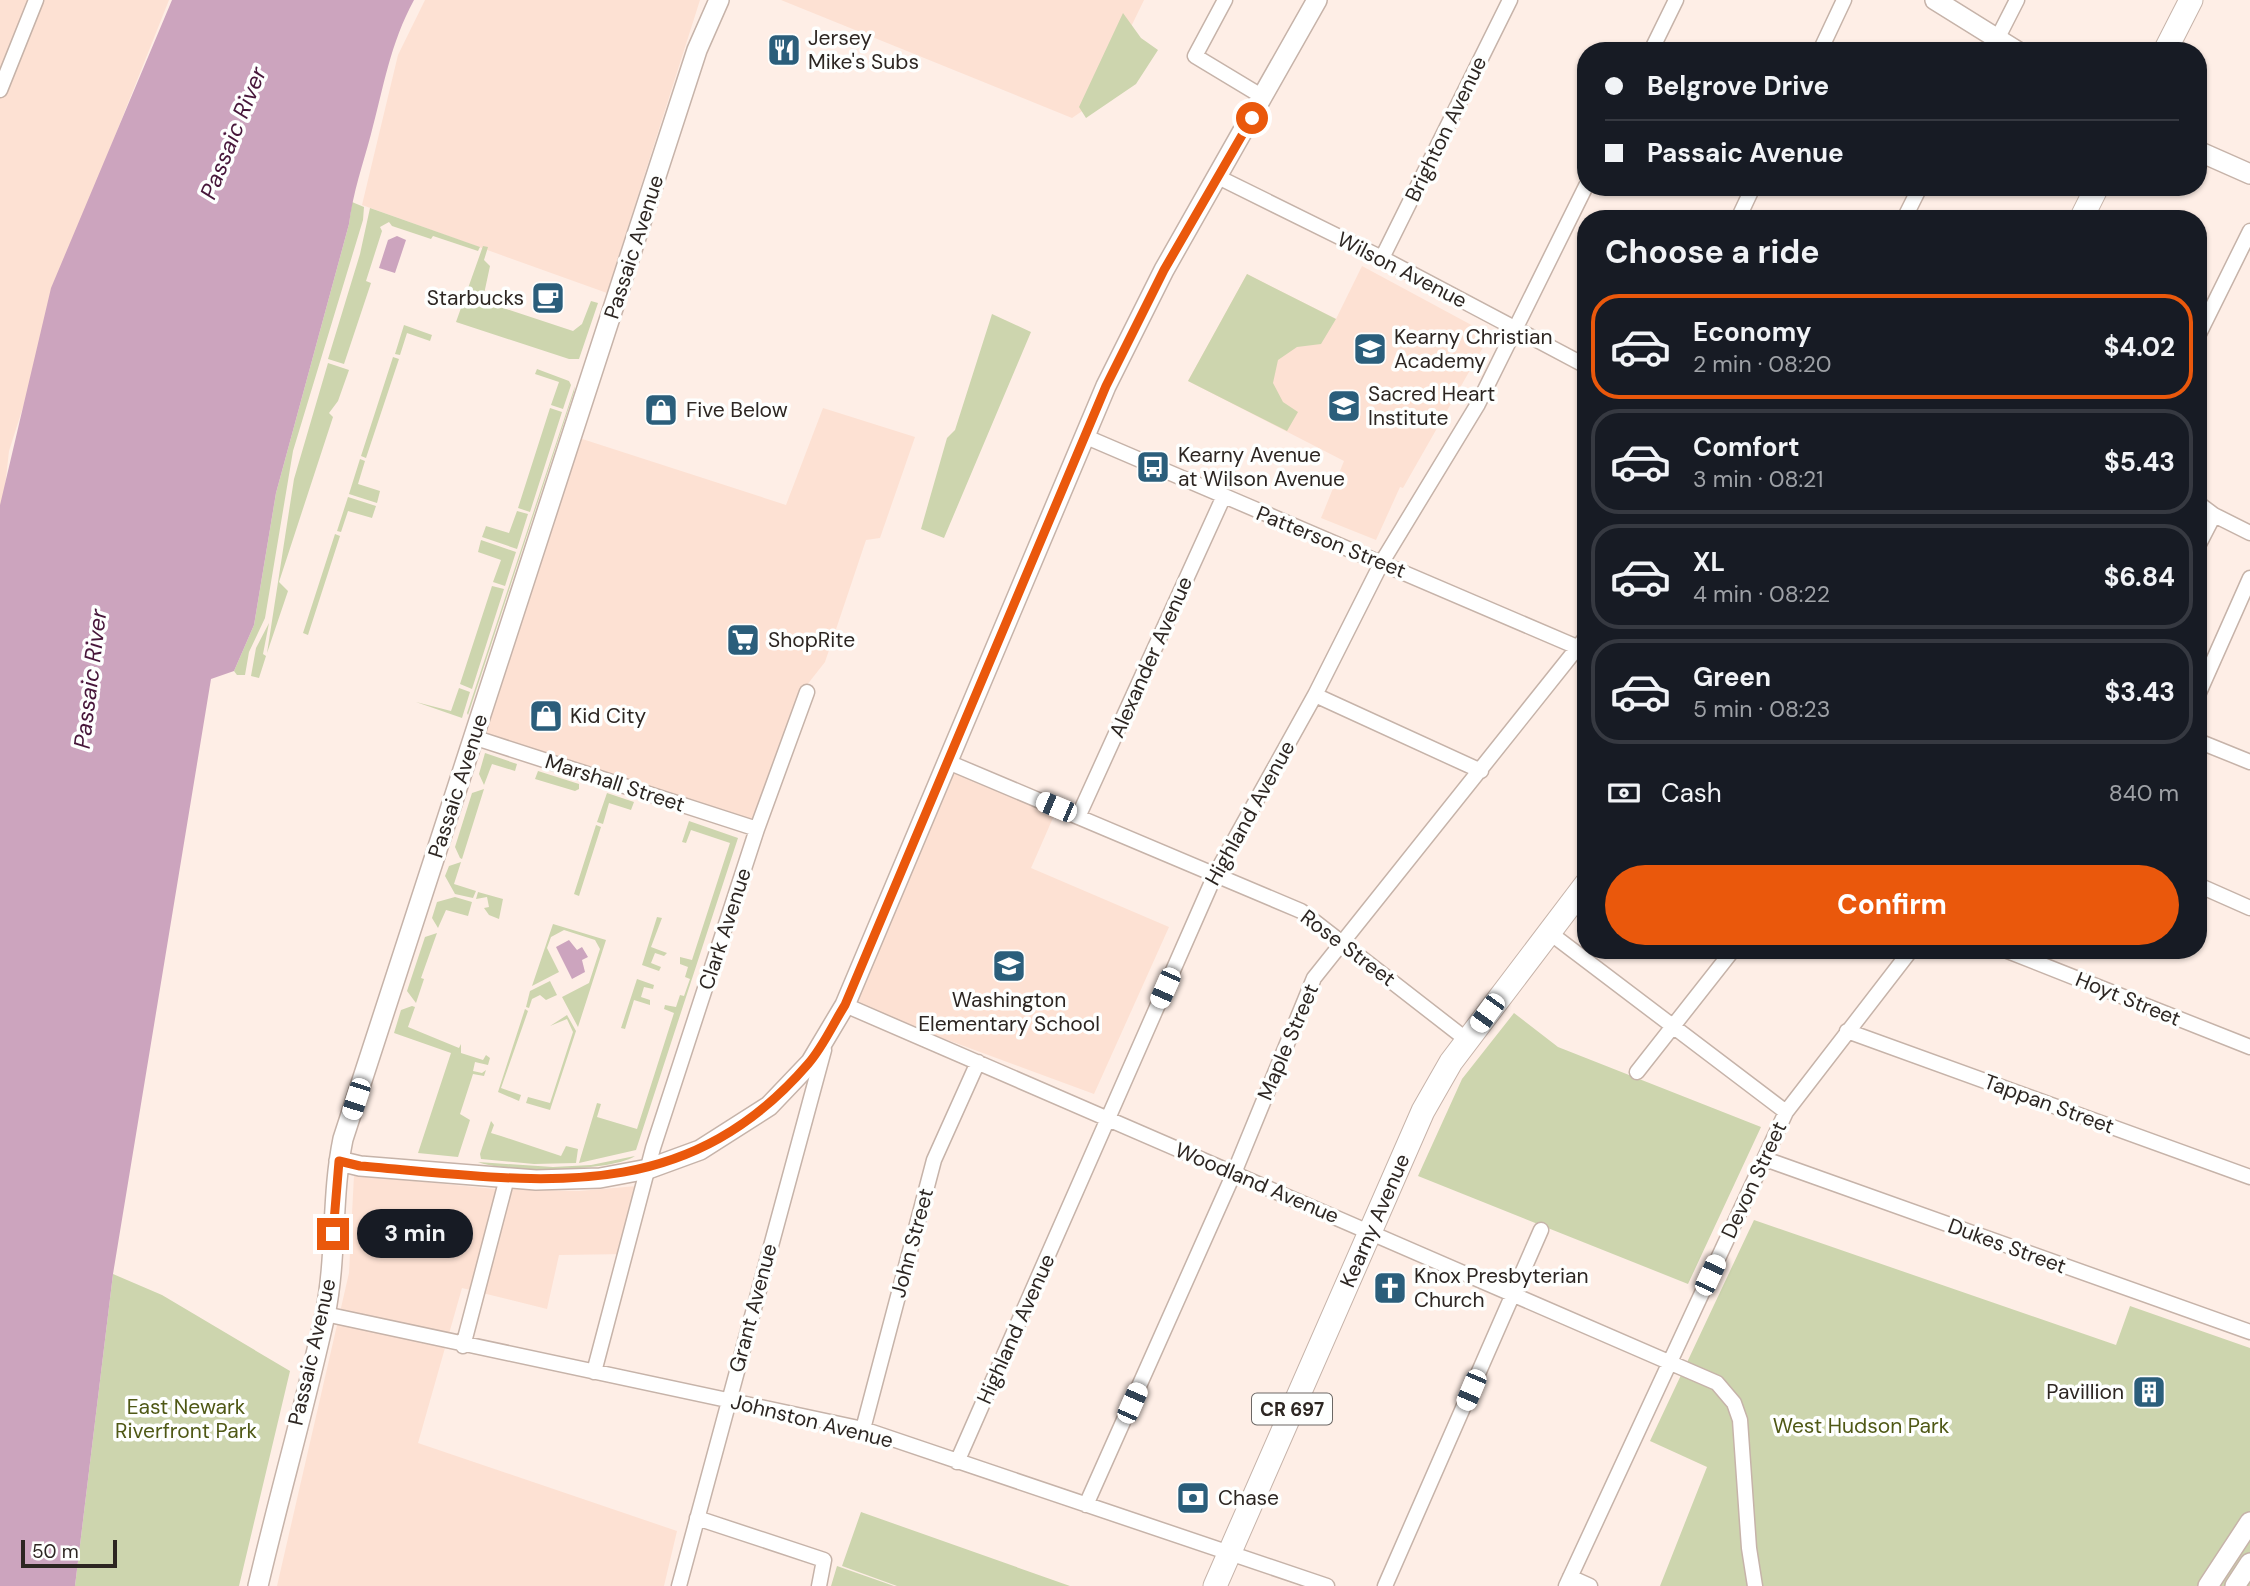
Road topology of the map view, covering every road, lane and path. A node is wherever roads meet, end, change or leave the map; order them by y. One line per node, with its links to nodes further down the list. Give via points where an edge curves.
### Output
1 (36, 0): 16 (street)
2 (719, 0): 41 (street, Passaic Avenue, via 697,50)
3 (1225, 0): 18 (street, via 1195,56)
4 (1317, 0): 18 (street)
5 (1510, 0): 24 (street, Brighton Avenue)
6 (1676, 0): 11 (street)
7 (1844, 0): 12 (street)
8 (1936, 0): 13 (street)
9 (2017, 0): 14 (street)
10 (2191, 0): 15 (main road)
11 (1655, 42)
12 (1824, 42)
13 (1990, 42)
14 (1996, 42)
15 (2170, 42)
16 (6, 57): 17 (street)
17 (0, 90)
18 (1263, 97): 21 (street)
19 (2207, 155): 20 (street)
20 (2250, 174)
21 (1217, 177): 24 (street, Wilson Avenue); 28 (street, via 1164,270)
22 (1581, 196): 26 (street, Highland Avenue)
23 (2250, 231): 25 (street)
24 (1382, 258): 26 (street, Wilson Avenue)
25 (2207, 318)
26 (1516, 328): 27 (street, Wilson Avenue); 34 (street, Highland Avenue, via 1450,453)
27 (1577, 361)
28 (1084, 436): 29 (street, Patterson Street); 43 (street)
29 (1223, 498): 34 (street, Patterson Street); 46 (street, Alexander Avenue)
30 (2207, 510): 31 (street)
31 (2214, 515): 32 (street); 33 (street)
32 (2207, 528)
33 (2250, 533)
34 (1382, 562): 36 (street, Patterson Street); 40 (street, Highland Avenue)
35 (2250, 579): 38 (street)
36 (1577, 640)
37 (1577, 647): 45 (street, Maple Street)
38 (2207, 671)
39 (807, 692): 47 (street, Clark Avenue)
40 (1315, 695): 45 (street); 48 (street, Highland Avenue)
41 (473, 737): 47 (street, Marshall Street); 70 (street, Passaic Avenue)
42 (2207, 745): 44 (street)
43 (948, 762): 46 (street, Rose Street); 59 (street)
44 (2250, 762)
45 (1481, 771): 53 (street, Maple Street)
46 (1078, 817): 48 (street, Rose Street)
47 (757, 829): 71 (street, Clark Avenue)
48 (1215, 874): 53 (street, Rose Street, via 1301,911); 68 (street, Highland Avenue)
49 (2207, 889): 51 (street)
50 (1577, 896): 52 (main road, Kearny Avenue / CR 697)
51 (2250, 908)
52 (1550, 933): 54 (street); 63 (main road, Kearny Avenue / CR 697)
53 (1343, 942): 63 (street, Rose Street); 72 (street, Maple Street, via 1314,978)
54 (1577, 953)
55 (1584, 959): 60 (street)
56 (1726, 959): 60 (street)
57 (1905, 959): 62 (street, Devon Street)
58 (2028, 959): 64 (street, Hoyt Street)
59 (845, 1005): 61 (street); 65 (street, Woodland Avenue)
60 (1673, 1026): 66 (street); 67 (street)
61 (829, 1031): 71 (street, via 811,1062 769,1106 701,1150); 83 (street, Grant Avenue)
62 (1847, 1031): 67 (street, Devon Street); 73 (street, Tappan Street)
63 (1467, 1040): 76 (main road, Kearny Avenue / CR 697, via 1423,1111)
64 (2250, 1047)
65 (978, 1062): 68 (street, Woodland Avenue); 84 (street, John Street, via 934,1160)
66 (1637, 1072)
67 (1786, 1112): 69 (street, Devon Street)
68 (1108, 1119): 72 (street, Woodland Avenue); 85 (street, Highland Avenue)
69 (1765, 1159): 79 (street, Dukes Street); 81 (street, Devon Street)
70 (339, 1161): 74 (street); 78 (street, Passaic Avenue)
71 (648, 1169): 74 (street, via 600,1178); 82 (street, Clark Avenue)
72 (1234, 1173): 76 (street, Woodland Avenue); 86 (street, Maple Street)
73 (2250, 1177)
74 (507, 1178): 80 (street)
75 (1541, 1230): 77 (street)
76 (1370, 1232): 77 (street, Woodland Avenue); 89 (main road, Kearny Avenue / CR 697)
77 (1513, 1294): 81 (street, Woodland Avenue); 97 (street)
78 (325, 1314): 80 (street, Johnston Avenue); 92 (street, Passaic Avenue)
79 (2250, 1332)
80 (463, 1346): 82 (street, Johnston Avenue)
81 (1670, 1360): 91 (street, Devon Street); 99 (street, Woodland Avenue, via 1717,1383 1738,1412)
82 (594, 1372): 83 (street, Johnston Avenue)
83 (728, 1401): 84 (street, Johnston Avenue); 87 (street, Grant Avenue)
84 (863, 1429): 85 (street, Johnston Avenue)
85 (957, 1462): 86 (street, Johnston Avenue)
86 (1086, 1506): 89 (street, Johnston Avenue)
87 (697, 1518): 93 (street, Grant Avenue); 94 (street, via 824,1560)
88 (2250, 1522): 100 (street)
89 (1228, 1553): 95 (main road, Kearny Avenue / CR 697); 96 (street, Johnston Avenue)
90 (2250, 1563): 101 (street)
91 (1568, 1581): 98 (street)
92 (258, 1586)
93 (679, 1586)
94 (819, 1586)
95 (1215, 1586)
96 (1327, 1586)
97 (1385, 1586)
98 (1590, 1586)
99 (1755, 1586)
100 (2208, 1586)
101 (2235, 1586)

